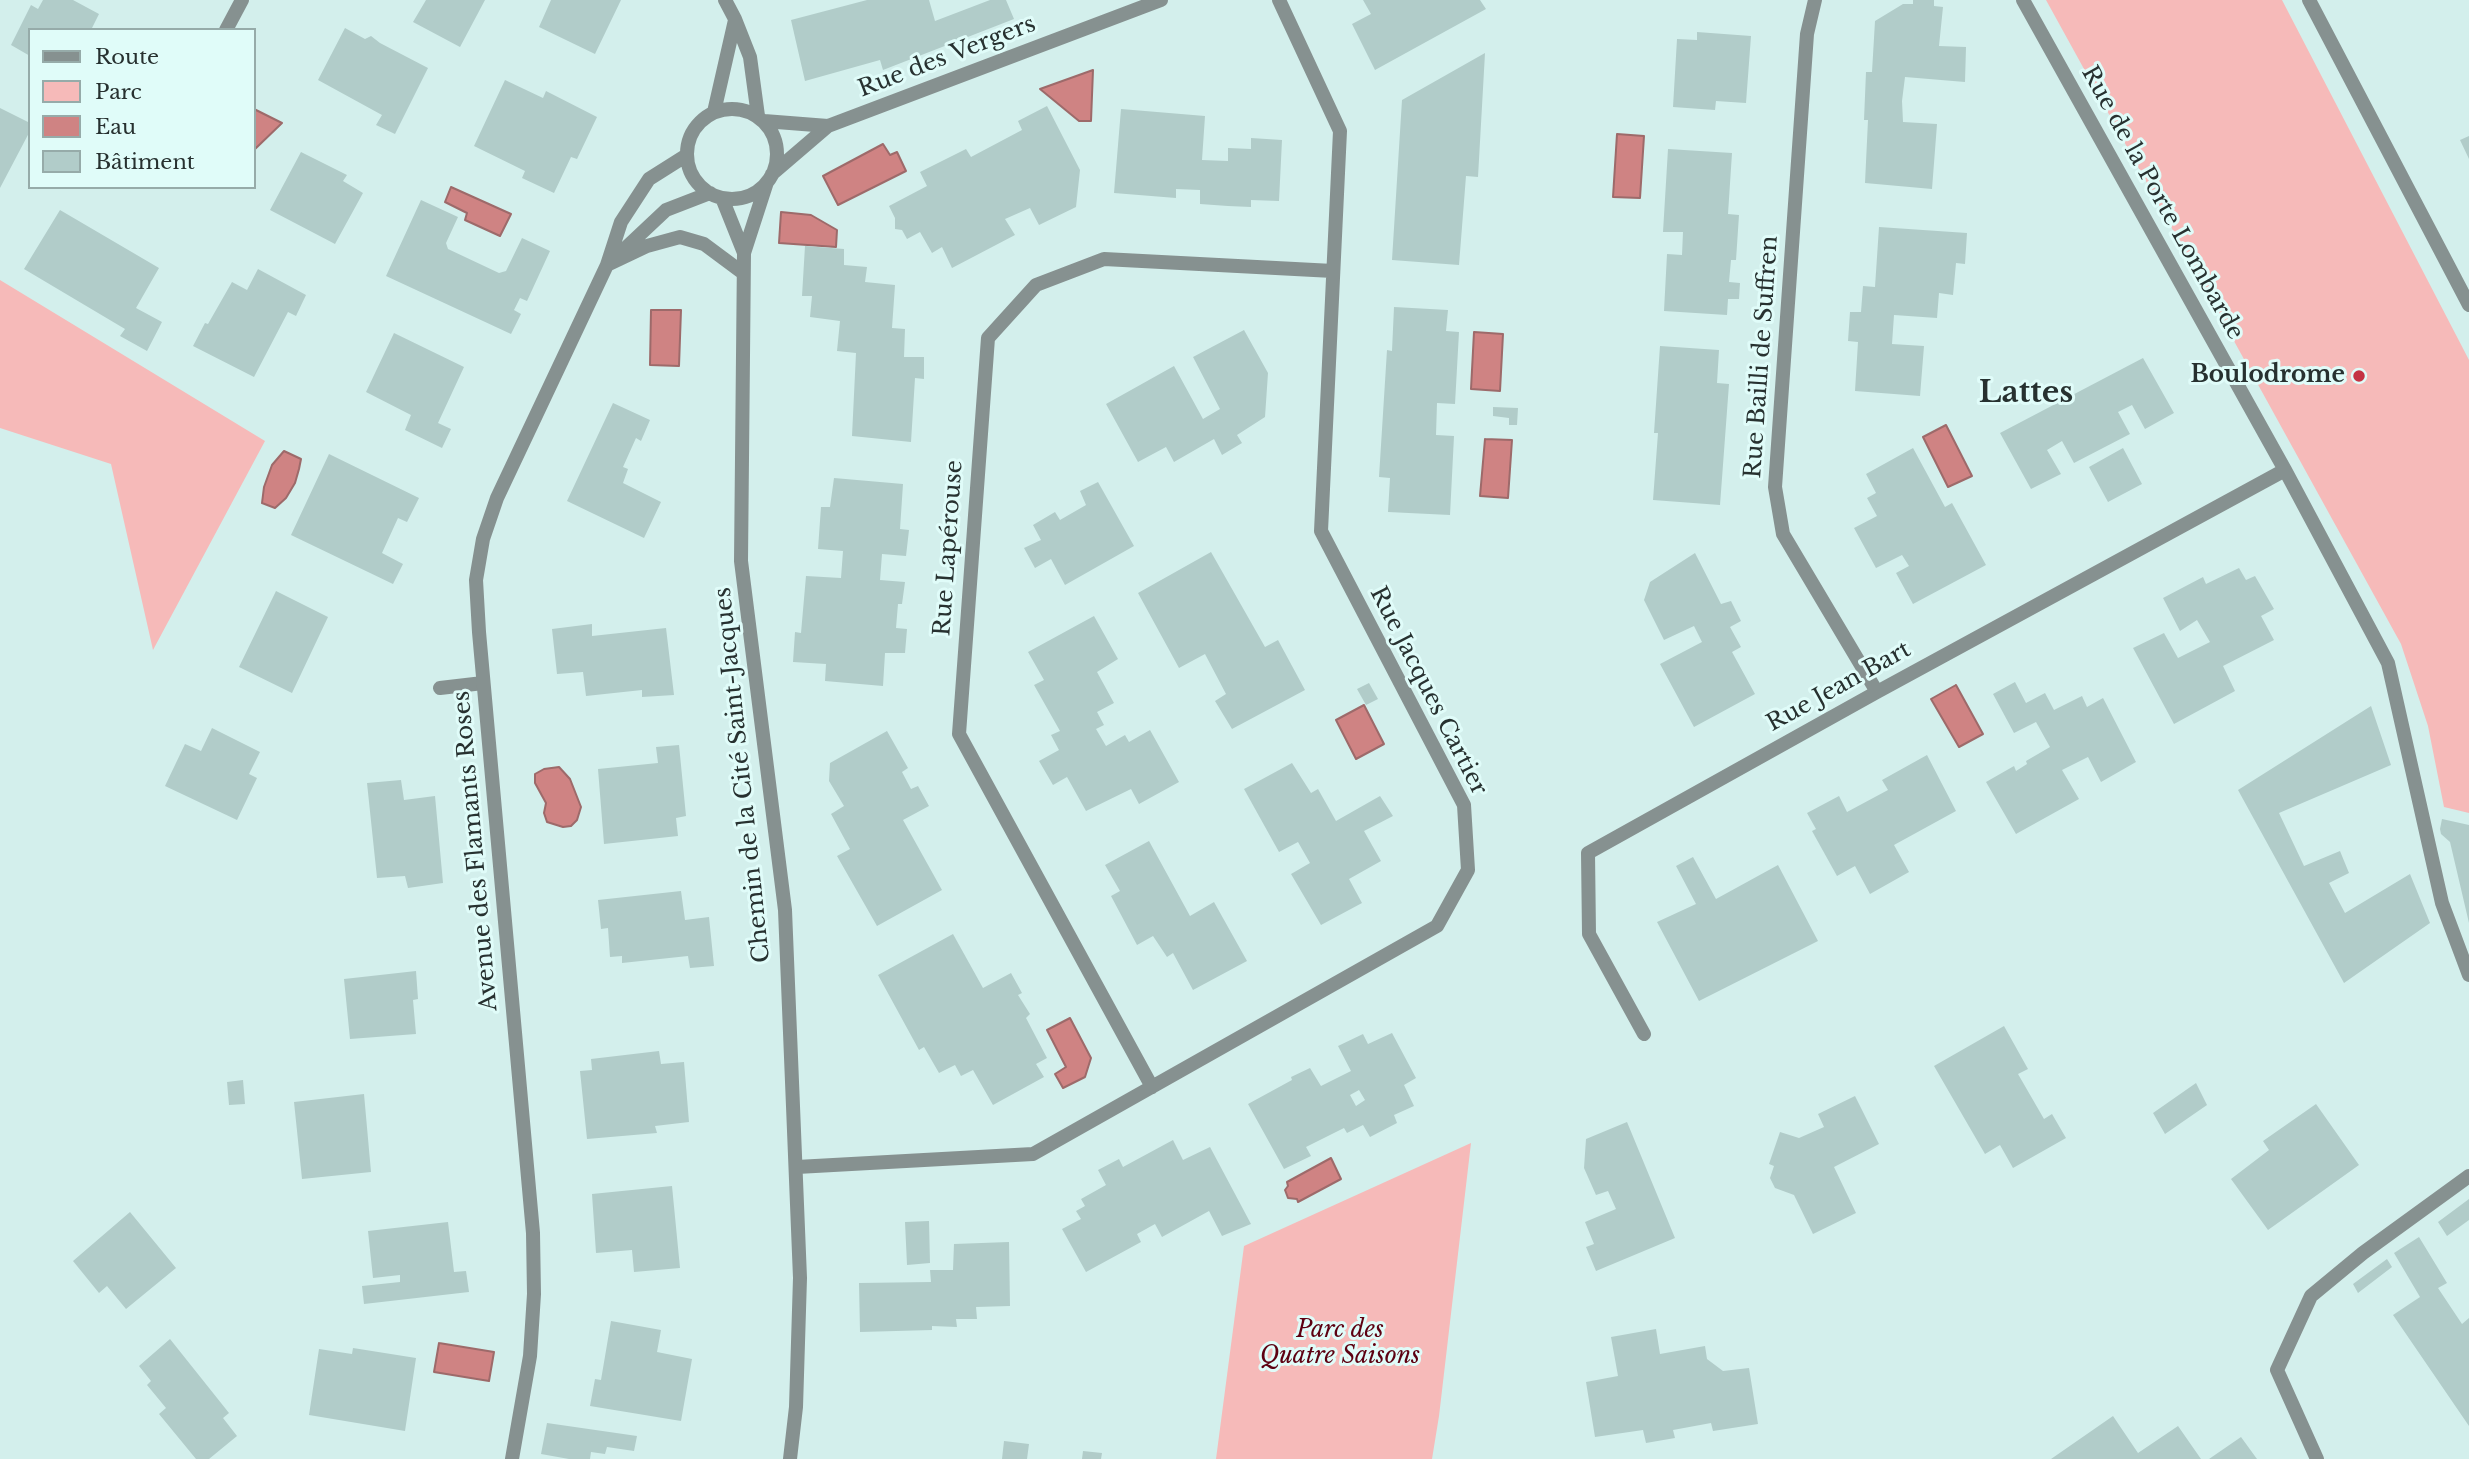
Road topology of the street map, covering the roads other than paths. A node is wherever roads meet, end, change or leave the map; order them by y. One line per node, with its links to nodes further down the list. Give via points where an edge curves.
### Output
1 (242, 0): 9 (street)
2 (724, 0): 8 (street)
3 (1161, 0): 12 (street, Rue des Vergers)
4 (1279, 0): 18 (street, Rue Jacques Cartier, via 1340,131)
5 (1815, 0): 24 (street, Rue Bailli de Suffren, via 1807,34 1775,487 1783,534)
6 (2023, 0): 21 (street, Rue de la Porte Lombarde)
7 (2309, 0): 20 (street)
8 (735, 19): 10 (street); 11 (street, via 750,57)
9 (227, 28)
10 (714, 112): 11 (street, via 744,110); 13 (street, via 694,129)
11 (761, 119): 12 (street, Rue des Vergers); 14 (street, via 777,146)
12 (828, 126): 14 (street, Rue des Vergers)
13 (687, 155): 15 (street, via 693,177); 17 (street, Avenue des Flamants Roses, via 649,179 621,222)
14 (770, 178): 15 (street, via 747,196); 16 (street, Chemin de la Cité Saint-Jacques)
15 (717, 195): 16 (street, Chemin de la Cité Saint-Jacques); 17 (street, Avenue des Flamants Roses, via 666,210)
16 (744, 253): 19 (street, Chemin de la Cité Saint-Jacques)
17 (607, 265): 19 (street, via 680,237 704,244); 22 (street, Avenue des Flamants Roses, via 497,498 483,539 476,580)
18 (1333, 271): 27 (street, Rue Jacques Cartier, via 1321,531 1464,805 1468,870 1437,926); 27 (street, Rue Lapérouse, via 1104,259 1036,285 988,338 958,734)
19 (743, 273): 28 (street, Chemin de la Cité Saint-Jacques, via 741,561 785,910)
20 (2469, 305)
21 (2286, 470): 24 (street, Rue Jean Bart); 25 (street, Rue de la Porte Lombarde, via 2388,663 2442,903)
22 (483, 683): 23 (street); 30 (street, Avenue des Flamants Roses, via 533,1233 530,1356)
23 (440, 688)
24 (1877, 692): 26 (street, Rue Jean Bart, via 1588,853 1589,934)
25 (2469, 975)
26 (1644, 1034)
27 (1152, 1087): 28 (street, Rue Jacques Cartier, via 1033,1154)
28 (797, 1167): 31 (street, Chemin de la Cité Saint-Jacques, via 800,1278)
29 (2469, 1176): 32 (street, via 2363,1252 2311,1296 2277,1370)
30 (512, 1459)
31 (790, 1459)
32 (2317, 1459)

